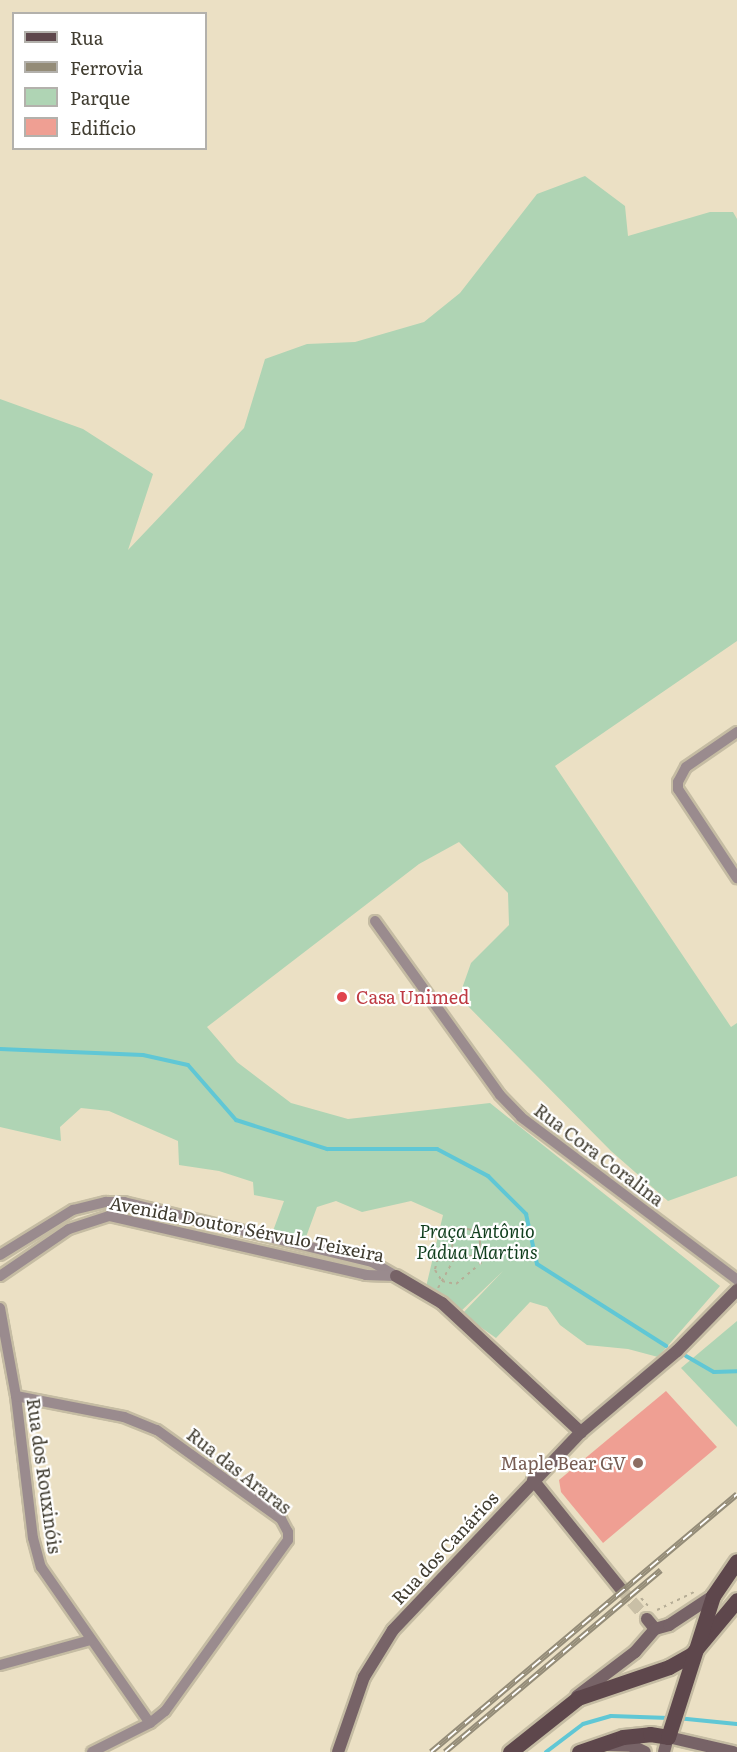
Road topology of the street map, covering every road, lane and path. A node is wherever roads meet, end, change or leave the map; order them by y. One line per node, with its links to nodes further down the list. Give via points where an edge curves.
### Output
1 (737, 732): 2 (street, via 686,767 678,782 678,789)
2 (737, 878)
3 (375, 921): 12 (street, Rua Cora Coralina, via 500,1095 521,1117)
4 (93, 1204): 5 (street); 9 (street, Avenida Doutor Sérvulo Teixeira, via 58,1217); 11 (street, Avenida Doutor Sérvulo Teixeira, via 124,1202 266,1235 372,1262)
5 (96, 1218): 10 (street, Avenida Doutor Sérvulo Teixeira, via 69,1229); 11 (street, Avenida Doutor Sérvulo Teixeira, via 121,1219 366,1275)
6 (453, 1237): 7 (path); 8 (path, via 464,1229 473,1230 480,1242); 13 (path, via 443,1237 435,1270)
7 (457, 1254): 8 (path); 13 (path)
8 (474, 1254): 13 (path, via 481,1263 456,1284)
9 (0, 1255)
10 (0, 1276)
11 (396, 1276): 15 (street, Avenida Doutor Sérvulo Teixeira)
12 (737, 1280)
13 (442, 1281): 15 (path)
14 (737, 1290): 18 (street, Rua dos Canários, via 677,1352)
15 (433, 1297): 18 (street, Avenida Doutor Sérvulo Teixeira)
16 (0, 1308): 17 (street, Rua dos Rouxinóis)
17 (16, 1396): 25 (street, Rua dos Rouxinóis, via 36,1552 49,1581); 29 (street, Rua das Araras, via 124,1417 157,1430 281,1519 288,1532 288,1540 179,1694)
18 (581, 1432): 19 (street, Rua dos Canários)
19 (533, 1480): 21 (street); 34 (street, Rua dos Canários, via 377,1652)
20 (737, 1561): 22 (main road)
21 (620, 1588)
22 (714, 1594): 23 (path, via 693,1592 659,1610); 26 (main road); 28 (street, via 675,1621 651,1624 635,1652)
23 (641, 1598)
24 (737, 1600): 26 (main road)
25 (91, 1640): 27 (street); 29 (street, Rua dos Rouxinóis)
26 (692, 1654): 28 (main road, via 669,1667 589,1693); 30 (main road)
27 (0, 1665)
28 (560, 1709): 35 (main road)
29 (150, 1723): 33 (street, Rua das Araras)
30 (667, 1740): 31 (main road, via 637,1735); 32 (street)
31 (597, 1745): 36 (main road); 37 (street, via 632,1746)
32 (702, 1750): 38 (street)
33 (92, 1752)
34 (338, 1752)
35 (510, 1752)
36 (579, 1752)
37 (645, 1752)
38 (733, 1752)

